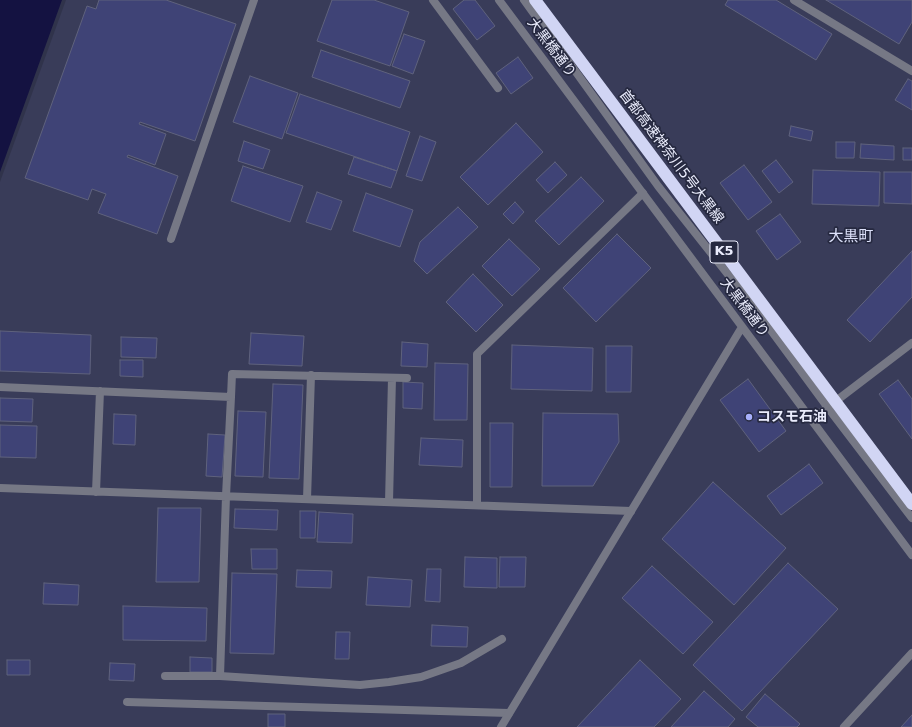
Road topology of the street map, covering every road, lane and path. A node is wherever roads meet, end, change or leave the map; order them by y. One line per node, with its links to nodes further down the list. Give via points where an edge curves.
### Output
1 (254, 0): 11 (street)
2 (433, 0): 9 (street)
3 (499, 0): 10 (street, 大黒橋通り)
4 (524, 0): 20 (street, 大黒橋通り, via 658,186 753,306)
5 (535, 0): 28 (highway, 首都高速神奈川5号大黒線 / K5, bridge)
6 (545, 0): 23 (highway, 首都高速神奈川5号大黒線 / K5)
7 (794, 0): 8 (street)
8 (912, 71)
9 (498, 88)
10 (643, 193): 12 (street, 大黒橋通り); 29 (street, via 477,354)
11 (172, 239)
12 (742, 327): 21 (street, 大黒橋通り); 30 (street)
13 (912, 343): 20 (street)
14 (311, 376): 15 (street); 19 (street, via 232,374); 26 (street)
15 (392, 378): 16 (street); 27 (street)
16 (407, 378)
17 (0, 387): 18 (street)
18 (100, 391): 19 (street); 24 (street)
19 (232, 397): 25 (street)
20 (828, 408): 21 (street); 31 (street, 大黒橋通り)
21 (811, 420): 32 (street, 大黒橋通り)
22 (0, 488): 24 (street)
23 (912, 491)
24 (96, 492): 25 (street)
25 (226, 496): 26 (street); 36 (street)
26 (307, 499): 27 (street)
27 (389, 502): 29 (street)
28 (912, 504)
29 (477, 505): 30 (street)
30 (631, 511): 38 (street)
31 (912, 518)
32 (912, 554)
33 (502, 639): 36 (street, via 461,663 421,677 389,682 360,685)
34 (912, 653): 40 (street)
35 (165, 676): 36 (street)
36 (220, 676)
37 (127, 702): 38 (street)
38 (509, 713): 39 (street)
39 (501, 727)
40 (844, 727)

